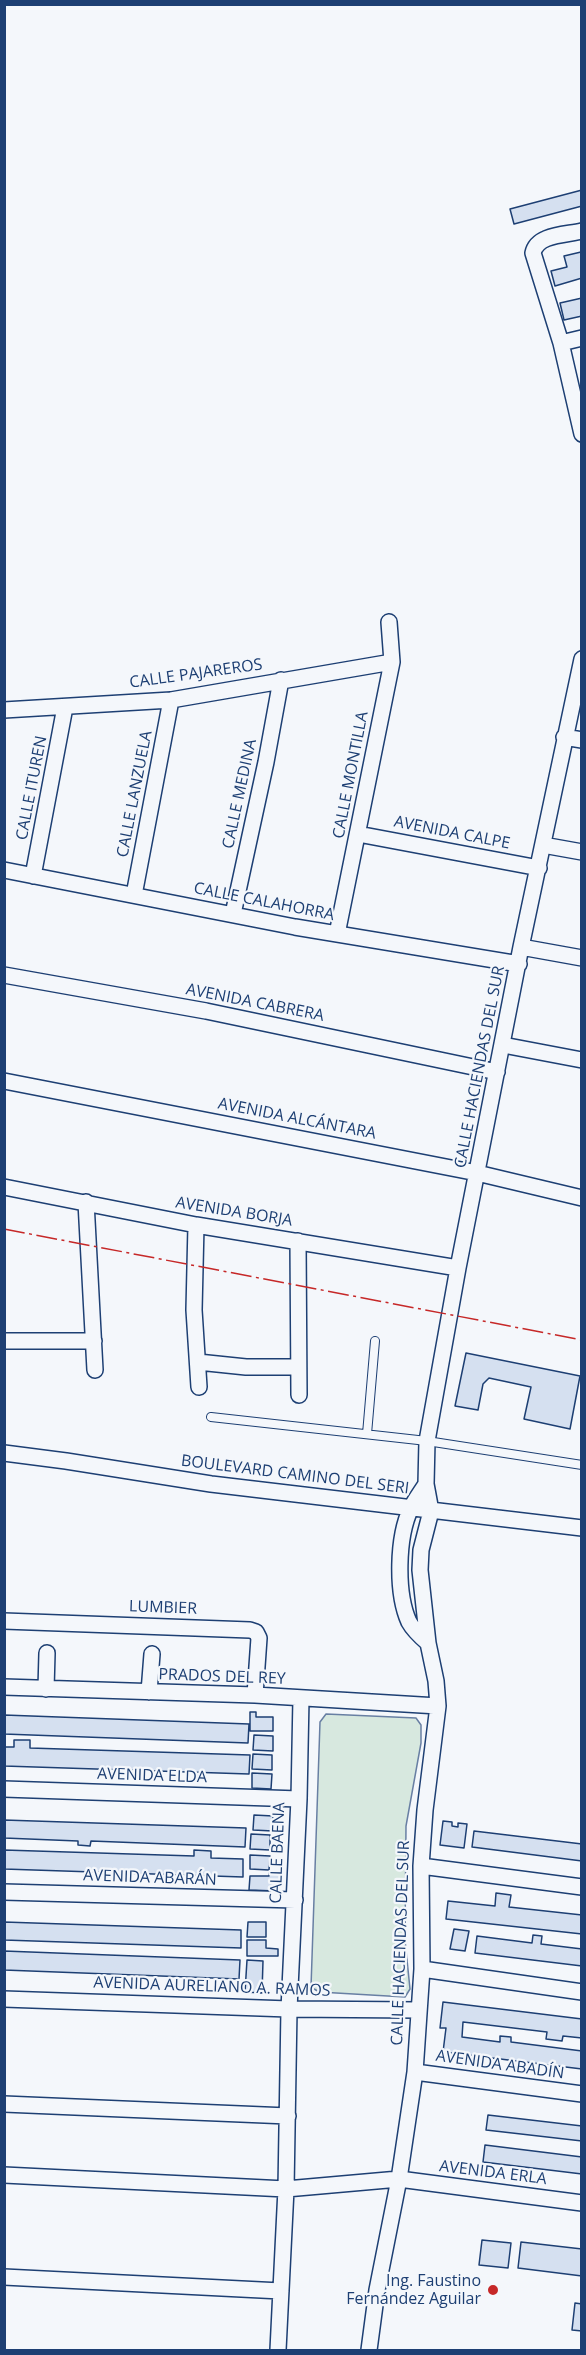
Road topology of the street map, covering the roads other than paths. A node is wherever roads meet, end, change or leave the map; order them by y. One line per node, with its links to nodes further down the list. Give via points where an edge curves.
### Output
1 (582, 231): 3 (street, via 541,240 533,253)
2 (582, 338): 3 (street)
3 (561, 343): 4 (street)
4 (582, 434)
5 (389, 622): 7 (street, CALLE MONTILLA)
6 (582, 659): 12 (street, CALLE HACIENDAS DEL SUR)
7 (392, 662): 8 (street, CALLE PAJAREROS); 14 (street, CALLE MONTILLA)
8 (281, 680): 9 (street, CALLE PAJAREROS); 21 (street, CALLE MEDINA)
9 (171, 700): 10 (street, CALLE PAJAREROS); 20 (street, CALLE LANZUELA)
10 (65, 707): 11 (street, CALLE PAJAREROS); 19 (street, CALLE ITUREN)
11 (4, 710)
12 (564, 737): 13 (street); 15 (street, CALLE HACIENDAS DEL SUR)
13 (582, 740)
14 (358, 834): 17 (street, AVENIDA CALPE); 22 (street, CALLE MONTILLA)
15 (543, 845): 16 (street); 17 (street, CALLE HACIENDAS DEL SUR)
16 (582, 852)
17 (539, 868): 23 (street, CALLE HACIENDAS DEL SUR)
18 (4, 870): 19 (street, CALLE CALAHORRA)
19 (33, 876): 20 (street, CALLE CALAHORRA)
20 (134, 895): 21 (street, CALLE CALAHORRA)
21 (233, 914): 22 (street, CALLE CALAHORRA)
22 (337, 934): 25 (street, CALLE CALAHORRA)
23 (521, 947): 24 (street); 25 (street, CALLE HACIENDAS DEL SUR)
24 (582, 958)
25 (519, 964): 27 (street, CALLE HACIENDAS DEL SUR)
26 (4, 975): 29 (street, AVENIDA CABRERA, via 206,1011)
27 (503, 1045): 28 (street); 29 (street, CALLE HACIENDAS DEL SUR)
28 (582, 1060)
29 (497, 1072): 31 (street, CALLE HACIENDAS DEL SUR)
30 (4, 1081): 31 (street, AVENIDA ALCÁNTARA)
31 (477, 1173): 33 (street, AVENIDA ALCÁNTARA); 37 (street, CALLE HACIENDAS DEL SUR)
32 (4, 1187): 34 (street, AVENIDA BORJA)
33 (582, 1198)
34 (86, 1203): 35 (street, AVENIDA BORJA); 39 (street)
35 (196, 1225): 36 (street, AVENIDA BORJA); 41 (street, via 194,1310)
36 (298, 1240): 37 (street, AVENIDA BORJA); 42 (street)
37 (458, 1268): 48 (street, CALLE HACIENDAS DEL SUR)
38 (4, 1341): 39 (street)
39 (94, 1341): 43 (street)
40 (375, 1341): 47 (lane)
41 (198, 1362): 42 (street); 44 (street)
42 (298, 1367): 45 (street)
43 (95, 1370)
44 (199, 1387)
45 (299, 1395)
46 (211, 1417): 47 (lane)
47 (367, 1434): 48 (lane)
48 (427, 1441): 50 (lane); 51 (street, CALLE HACIENDAS DEL SUR)
49 (4, 1453): 52 (street, BOULEVARD CAMINO DEL SERI)
50 (582, 1465)
51 (426, 1484): 52 (street, CALLE HACIENDAS DEL SUR); 53 (street, CALLE HACIENDAS DEL SUR)
52 (411, 1509): 53 (street, BOULEVARD CAMINO DEL SERI); 56 (street, CALLE HACIENDAS DEL SUR, via 400,1555 402,1587 409,1622)
53 (431, 1511): 54 (street, BOULEVARD CAMINO DEL SERI); 56 (street, CALLE HACIENDAS DEL SUR, via 420,1570)
54 (582, 1528)
55 (4, 1621): 62 (street, LUMBIER, via 250,1630 259,1638)
56 (428, 1643): 64 (street, CALLE HACIENDAS DEL SUR)
57 (47, 1653): 60 (street)
58 (152, 1654): 61 (street)
59 (4, 1687): 60 (street, PRADOS DEL REY)
60 (46, 1689): 61 (street, PRADOS DEL REY)
61 (149, 1692): 62 (street, PRADOS DEL REY)
62 (255, 1695): 63 (street, PRADOS DEL REY)
63 (301, 1698): 64 (street, PRADOS DEL REY); 66 (street, CALLE BAENA)
64 (438, 1706): 67 (street, CALLE HACIENDAS DEL SUR)
65 (4, 1789): 66 (street, AVENIDA ELDA)
66 (299, 1800): 70 (street, CALLE BAENA)
67 (421, 1866): 68 (street); 71 (street, CALLE HACIENDAS DEL SUR)
68 (582, 1887)
69 (4, 1892): 70 (street, AVENIDA ABARÁN)
70 (295, 1900): 74 (street, CALLE BAENA)
71 (422, 1969): 72 (street); 75 (street, CALLE HACIENDAS DEL SUR)
72 (582, 1992)
73 (4, 1999): 74 (street, AVENIDA AURELIANO A. RAMOS)
74 (289, 2009): 75 (street, AVENIDA AURELIANO A. RAMOS); 79 (street, CALLE BAENA)
75 (418, 2010): 76 (street, CALLE HACIENDAS DEL SUR)
76 (414, 2072): 77 (street, AVENIDA ABADÍN); 81 (street, CALLE HACIENDAS DEL SUR)
77 (582, 2094)
78 (4, 2104): 79 (street)
79 (288, 2116): 82 (street, CALLE BAENA)
80 (4, 2175): 82 (street, AVENIDA ERLA)
81 (399, 2179): 82 (street, AVENIDA ERLA); 83 (street, AVENIDA ERLA); 87 (street, CALLE HACIENDAS DEL SUR)
82 (286, 2188): 85 (street, CALLE BAENA)
83 (582, 2203)
84 (4, 2277): 85 (street)
85 (281, 2291): 86 (street, CALLE BAENA)
86 (278, 2350)
87 (369, 2350)

